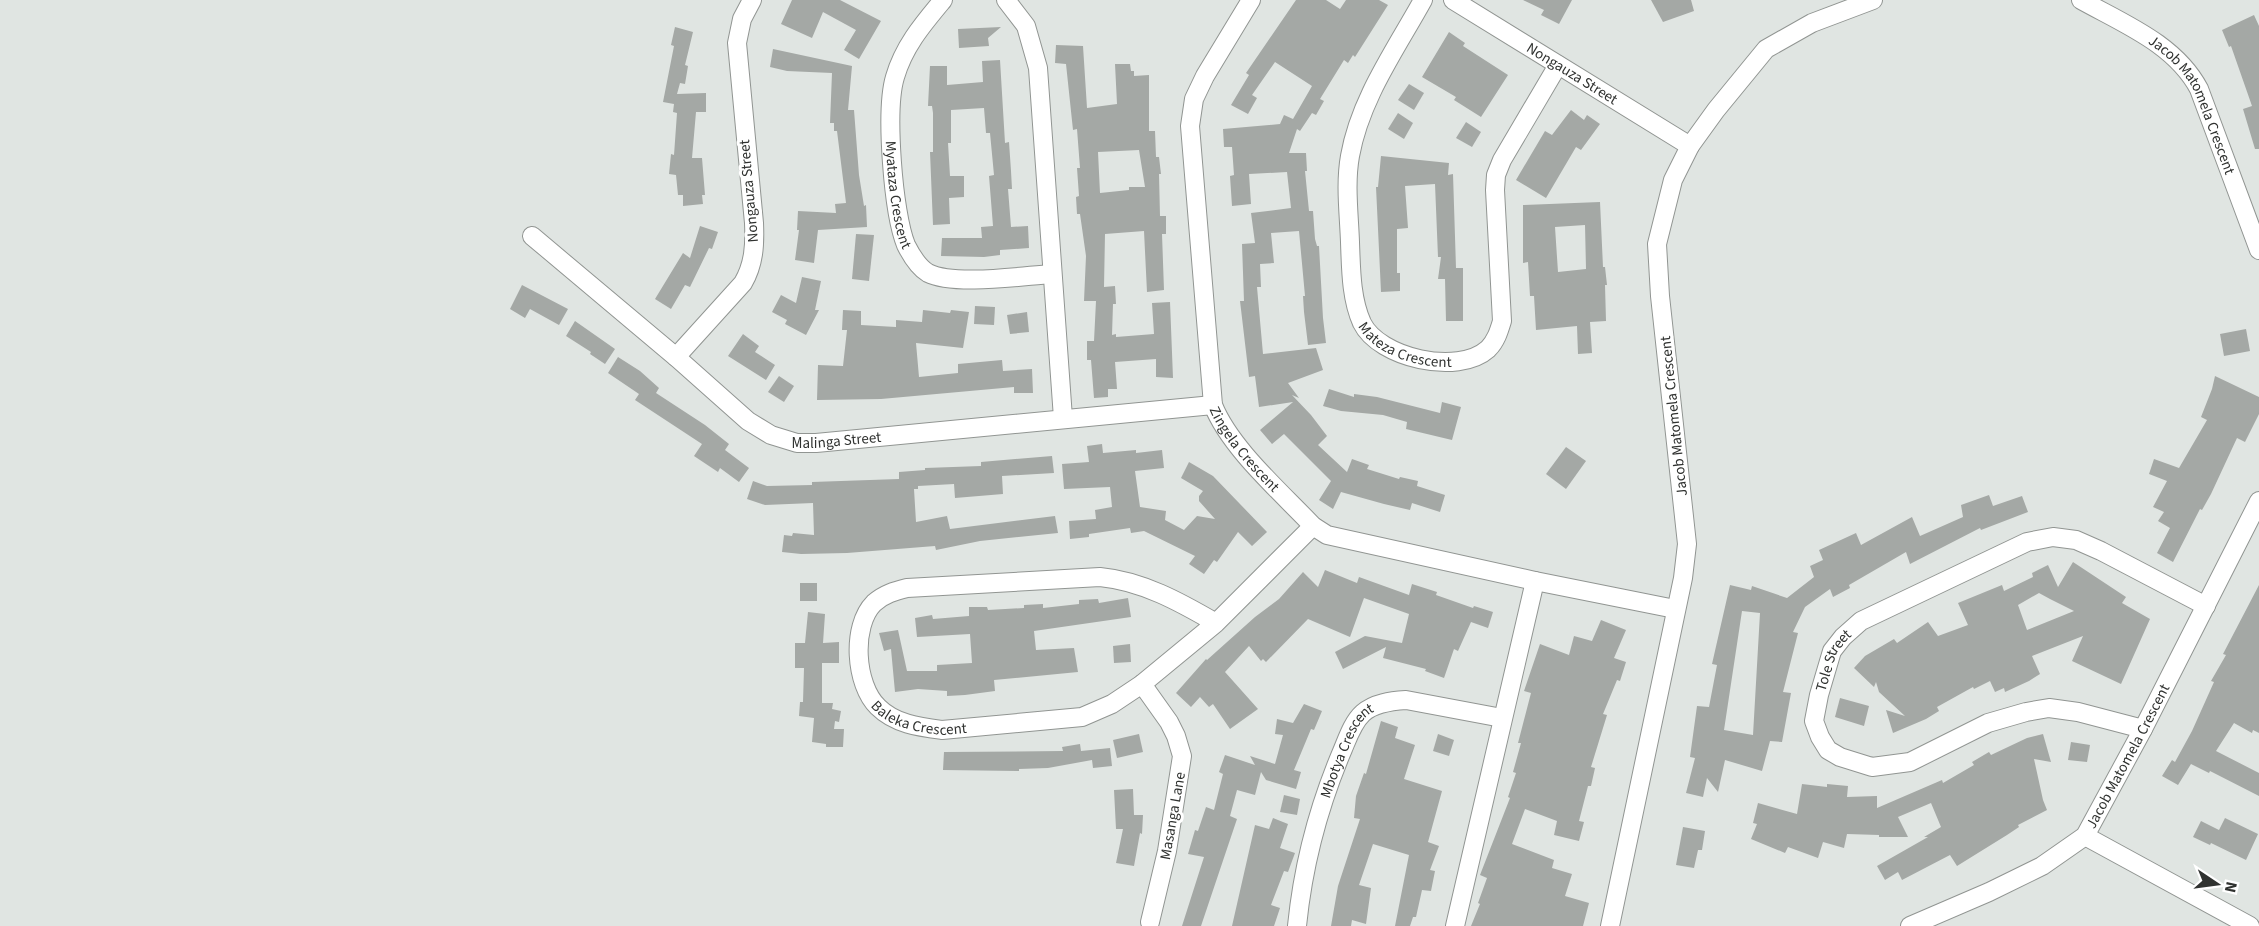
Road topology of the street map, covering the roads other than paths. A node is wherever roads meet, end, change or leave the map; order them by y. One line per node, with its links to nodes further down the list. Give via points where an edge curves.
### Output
1 (752, 0): 14 (street, Nongauza Street, via 742,19 737,43 754,222 753,260 743,284)
2 (943, 0): 13 (street, Myataza Crescent, via 906,47 890,101 898,208 906,244 921,268 946,278)
3 (1006, 0): 13 (street, via 1026,26 1038,68)
4 (1251, 0): 15 (street, Zingela Crescent, via 1204,76 1194,99 1190,126)
5 (1423, 0): 9 (street, Mateza Crescent, via 1366,103 1356,129 1347,182 1356,306 1369,333 1393,350 1442,363 1465,360 1487,350 1498,334 1502,321 1496,175)
6 (1453, 0): 9 (street, Nongauza Street)
7 (1873, 0): 10 (street, Jacob Matomela Crescent, via 1812,23 1766,49)
8 (2081, 0): 12 (street, Jacob Matomela Crescent, via 2162,46 2191,74)
9 (1558, 65): 10 (street, Nongauza Street)
10 (1690, 147): 21 (street, Jacob Matomela Crescent, via 1673,180 1657,244 1687,544)
11 (532, 236): 14 (street, Malinga Street)
12 (2259, 250)
13 (1051, 274): 16 (street)
14 (676, 357): 16 (street, Malinga Street, via 748,421 771,435 797,443)
15 (1213, 405): 16 (street, Malinga Street); 18 (street, Zingela Crescent, via 1232,440)
16 (1063, 418)
17 (2259, 501): 20 (street, Jacob Matomela Crescent)
18 (1313, 526): 19 (street, Zingela Crescent, via 1344,540); 22 (street, Baleka Crescent)
19 (1535, 581): 21 (street, Zingela Crescent); 24 (street)
20 (2206, 606): 25 (street, Jacob Matomela Crescent); 25 (street, Tole Street, via 2076,540 2052,537 2027,542 1861,621 1832,651 1814,721 1828,750 1872,767 1910,762 1988,723 2049,708)
21 (1675, 609): 30 (street, Jacob Matomela Crescent)
22 (1216, 624): 23 (street, Baleka Crescent); 23 (street, Baleka Crescent, via 1164,595 1114,578 976,582 890,592 873,605 858,642 866,688 877,706 893,718 921,727 942,730 1082,717 1112,704)
23 (1142, 684): 27 (street, Masanga Lane, via 1173,729 1182,756 1169,840)
24 (1502, 718): 28 (street, Mbotya Crescent, via 1406,700 1391,701 1364,712 1348,738 1322,803); 29 (street)
25 (2143, 729): 26 (street, Jacob Matomela Crescent)
26 (2085, 836): 31 (street, Jacob Matomela Crescent, via 2042,866); 32 (street)
27 (1150, 922)
28 (1297, 926)
29 (1455, 926)
30 (1610, 926)
31 (1910, 926)
32 (2250, 926)

